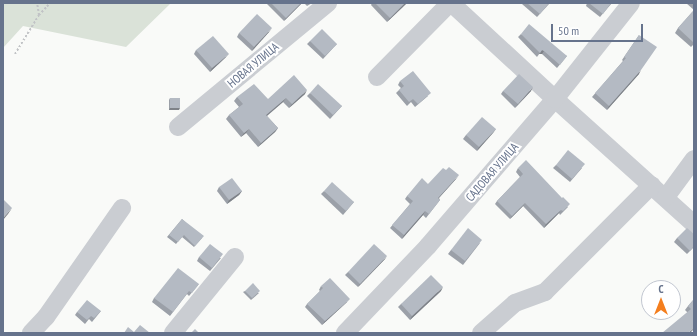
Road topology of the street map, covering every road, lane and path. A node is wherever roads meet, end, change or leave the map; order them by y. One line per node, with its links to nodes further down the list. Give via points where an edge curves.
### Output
1 (37, 3): 6 (path)
2 (50, 3): 6 (path)
3 (328, 3): 10 (street, НОВАЯ УЛИЦА)
4 (450, 3): 8 (street); 9 (street)
5 (631, 3): 9 (street, САДОВАЯ УЛИЦА)
6 (39, 15): 7 (path)
7 (15, 54)
8 (376, 77)
9 (554, 99): 12 (street); 19 (street, САДОВАЯ УЛИЦА, via 428,246)
10 (178, 127)
11 (694, 159): 13 (street)
12 (652, 185): 13 (street); 20 (street, via 545,292 515,303)
13 (666, 197): 15 (street)
14 (122, 208): 17 (street, via 46,317)
15 (694, 224)
16 (235, 257): 18 (street)
17 (31, 333)
18 (173, 333)
19 (345, 333)
20 (481, 333)

